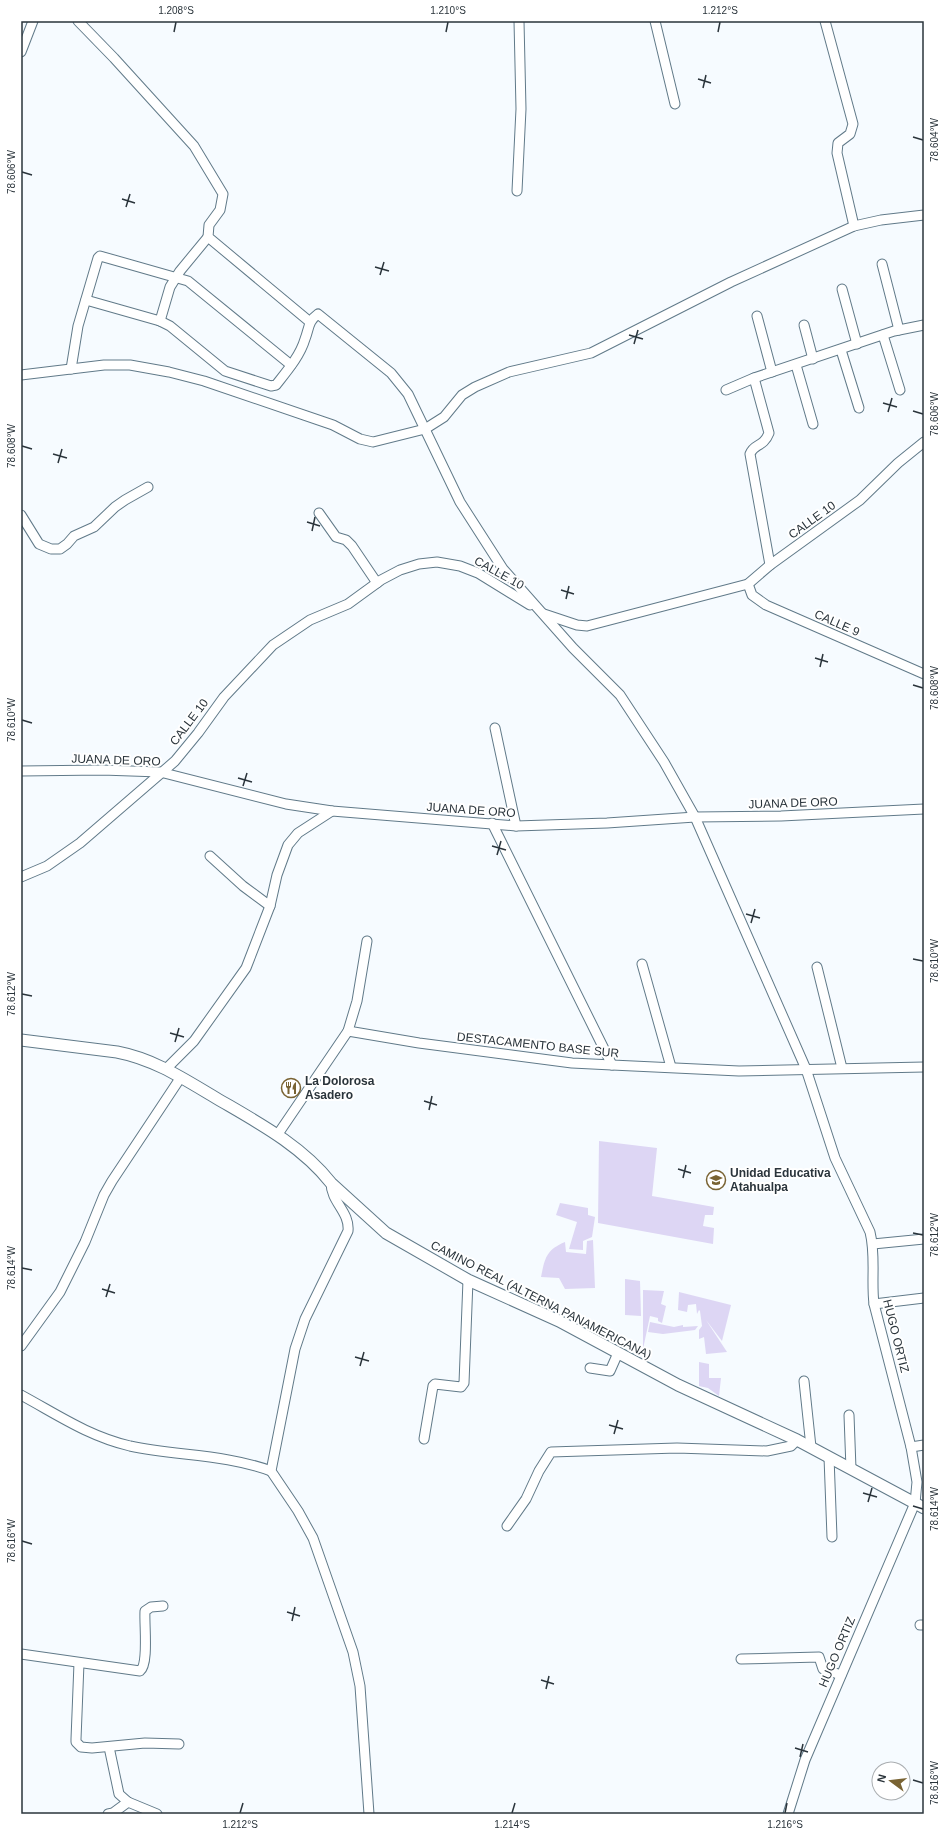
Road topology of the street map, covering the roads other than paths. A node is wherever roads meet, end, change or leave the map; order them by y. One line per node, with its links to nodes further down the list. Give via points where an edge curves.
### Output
1 (78, 21): 11 (street, via 194,146 223,194 220,210 208,227)
2 (519, 21): 8 (street, via 521,109)
3 (655, 21): 7 (street)
4 (825, 21): 10 (street, via 853,124 850,134 838,143 836,153)
5 (30, 22): 6 (street)
6 (21, 52)
7 (675, 104)
8 (517, 191)
9 (924, 215): 10 (street)
10 (854, 226): 36 (street, via 731,282 591,353 509,372 475,387 462,395 444,417)
11 (208, 238): 13 (street); 18 (street)
12 (882, 264): 21 (street)
13 (176, 278): 15 (street, via 100,256); 17 (street, via 170,287); 26 (street, via 188,281)
14 (842, 289): 23 (street)
15 (86, 300): 17 (street); 28 (street, via 78,326)
16 (757, 316): 29 (street)
17 (160, 321): 26 (street, via 231,374 271,386 276,384)
18 (310, 322): 26 (street, via 305,340); 36 (street, HUGO ORTIZ, via 318,314 391,374 408,394)
19 (804, 325): 25 (street)
20 (924, 325): 21 (street)
21 (899, 330): 22 (street)
22 (883, 335): 23 (street); 33 (street)
23 (857, 344): 24 (street)
24 (841, 350): 25 (street); 34 (street)
25 (813, 359): 27 (street)
26 (291, 365)
27 (796, 365): 29 (street); 35 (street)
28 (71, 369): 30 (street); 36 (street, via 130,365 170,372 333,425 366,442)
29 (772, 372): 31 (street)
30 (21, 375)
31 (754, 378): 32 (street); 41 (street, via 769,433 766,440 750,454)
32 (726, 390)
33 (900, 390)
34 (859, 408)
35 (813, 424)
36 (425, 429): 44 (street, HUGO ORTIZ, via 460,502 503,569)
37 (924, 442): 41 (street, CALLE 10, via 860,500)
38 (148, 487): 40 (street, via 115,507 94,527 74,536 60,549 51,549 39,544)
39 (319, 513): 42 (street, via 336,537 346,540 352,546)
40 (21, 515)
41 (770, 565): 43 (street, CALLE 10)
42 (377, 583): 44 (street, CALLE 10, via 400,570 419,564 449,563 478,573); 48 (street, CALLE 10, via 348,604 310,620 273,645 224,697 175,761)
43 (748, 584): 44 (street, CALLE 10, via 587,626); 45 (street, CALLE 9, via 752,595 766,605)
44 (544, 614): 51 (street, HUGO ORTIZ, via 573,648 620,695 664,762)
45 (924, 674)
46 (495, 728): 53 (street)
47 (21, 771): 48 (street, JUANA DE ORO)
48 (160, 772): 50 (street, JUANA DE ORO, via 286,804); 55 (street, CALLE 10, via 80,843 47,866)
49 (924, 809): 51 (street, JUANA DE ORO, via 781,816)
50 (332, 811): 52 (street, JUANA DE ORO); 56 (street, via 298,833 288,845 277,875)
51 (695, 817): 53 (street, JUANA DE ORO); 67 (street, HUGO ORTIZ)
52 (492, 823): 53 (street, JUANA DE ORO); 62 (street)
53 (516, 826)
54 (210, 856): 56 (street)
55 (21, 877)
56 (270, 906): 66 (street, via 246,968 194,1041)
57 (367, 941): 60 (street, via 357,1001)
58 (642, 964): 63 (street)
59 (818, 967): 65 (street)
60 (348, 1031): 62 (street, DESTACAMENTO BASE SUR, via 572,1063); 69 (street)
61 (21, 1040): 66 (street, CAMINO REAL (ALTERNA PANAMERICANA), via 132,1055)
62 (612, 1065): 63 (street, DESTACAMENTO BASE SUR)
63 (670, 1067): 67 (street, DESTACAMENTO BASE SUR, via 739,1071)
64 (924, 1067): 65 (street, DESTACAMENTO BASE SUR)
65 (842, 1068): 67 (street, DESTACAMENTO BASE SUR)
66 (166, 1069): 68 (street, CAMINO REAL (ALTERNA PANAMERICANA))
67 (806, 1069): 72 (street, HUGO ORTIZ, via 835,1158 870,1232)
68 (181, 1077): 69 (street, CAMINO REAL (ALTERNA PANAMERICANA)); 76 (street, via 109,1185 60,1292)
69 (278, 1134): 70 (street, CAMINO REAL (ALTERNA PANAMERICANA))
70 (331, 1183): 73 (street, CAMINO REAL (ALTERNA PANAMERICANA), via 386,1233); 89 (street, via 333,1195 347,1216 348,1231 305,1319 297,1342)
71 (924, 1239): 72 (street)
72 (873, 1244): 75 (street, HUGO ORTIZ)
73 (468, 1280): 77 (street, CAMINO REAL (ALTERNA PANAMERICANA), via 559,1321); 82 (street, via 464,1383 461,1387 435,1384 433,1386)
74 (924, 1298): 75 (street)
75 (874, 1304): 86 (street, HUGO ORTIZ)
76 (21, 1346)
77 (618, 1353): 78 (street, via 610,1371); 83 (street, CAMINO REAL (ALTERNA PANAMERICANA), via 678,1385)
78 (590, 1368)
79 (804, 1381): 85 (street)
80 (21, 1395): 89 (street, via 79,1428 106,1439 131,1446 234,1460)
81 (849, 1416): 88 (street)
82 (424, 1439)
83 (797, 1440): 85 (street, CAMINO REAL (ALTERNA PANAMERICANA)); 91 (street, via 791,1446 767,1451 677,1448 551,1452 526,1499)
84 (924, 1445): 86 (street)
85 (811, 1447): 87 (street, CAMINO REAL (ALTERNA PANAMERICANA))
86 (911, 1447): 90 (street, HUGO ORTIZ)
87 (829, 1456): 88 (street, CAMINO REAL (ALTERNA PANAMERICANA)); 92 (street)
88 (851, 1469): 90 (street, CAMINO REAL (ALTERNA PANAMERICANA))
89 (270, 1471): 103 (street, via 313,1538 353,1652 360,1686)
90 (919, 1505): 97 (street, HUGO ORTIZ)
91 (507, 1526)
92 (832, 1537)
93 (163, 1606): 96 (street, via 151,1607 145,1611 145,1659 140,1671)
94 (21, 1654): 96 (street)
95 (741, 1659): 97 (street, via 819,1657 823,1669)
96 (79, 1663): 99 (street, via 76,1742 81,1748)
97 (841, 1675): 104 (street, HUGO ORTIZ, via 805,1760)
98 (179, 1744): 99 (street, via 145,1743)
99 (109, 1747): 100 (street, via 118,1790 122,1798)
100 (128, 1802): 101 (street); 102 (street)
101 (108, 1814)
102 (157, 1814)
103 (369, 1814)
104 (788, 1814)

